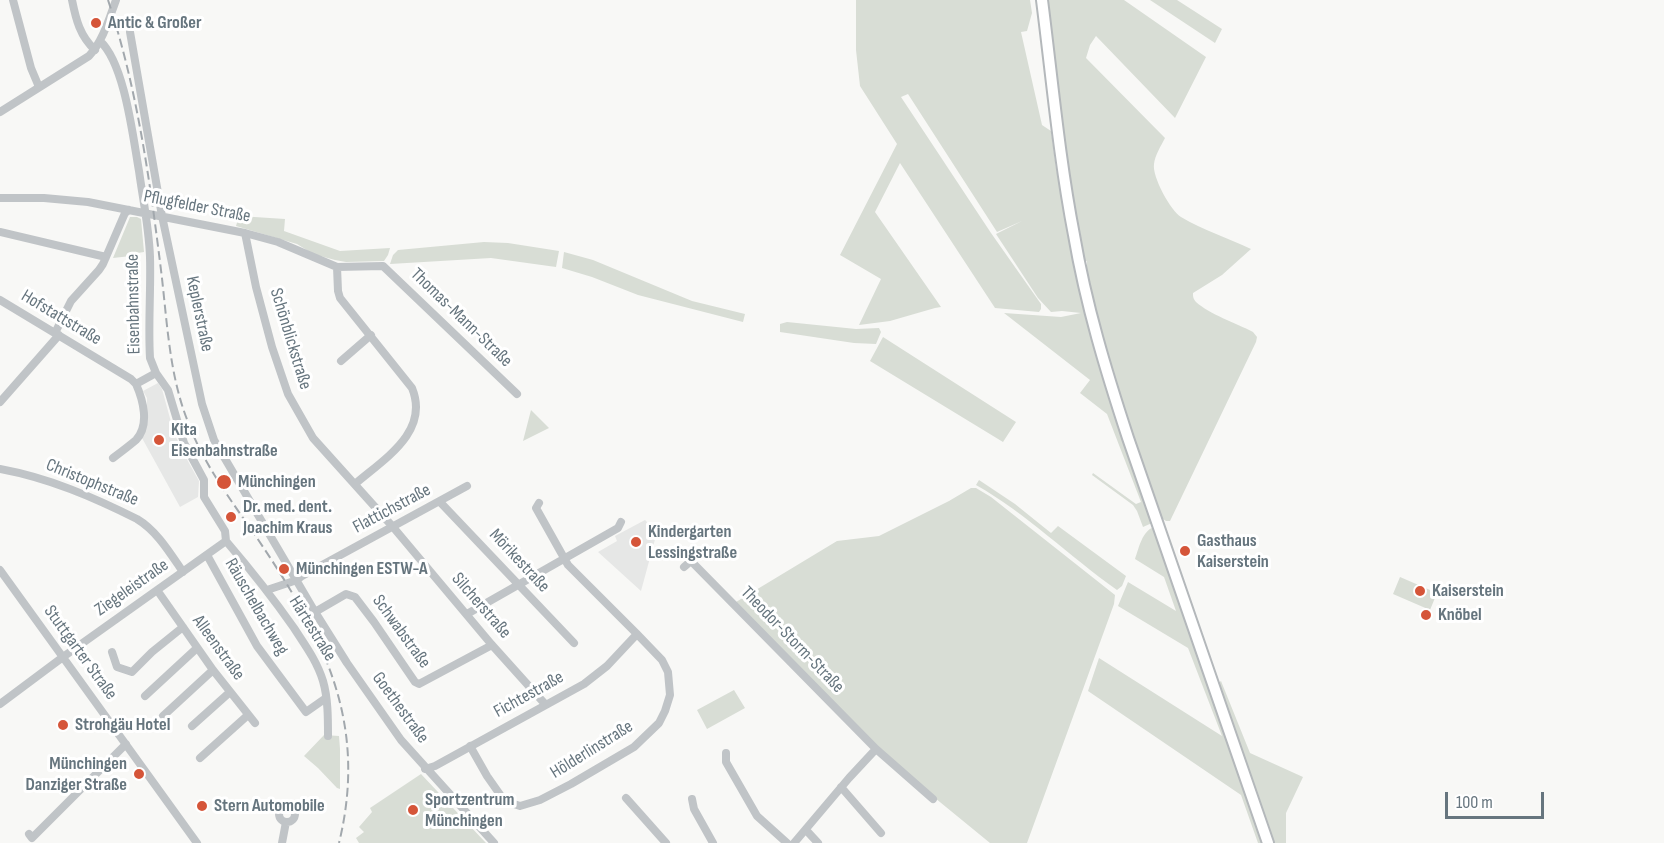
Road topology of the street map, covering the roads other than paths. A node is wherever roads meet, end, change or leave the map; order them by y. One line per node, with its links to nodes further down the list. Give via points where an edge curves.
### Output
1 (13, 0): 7 (street)
2 (72, 0): 6 (street, Eisenbahnstraße, via 81,34 88,43)
3 (116, 0): 6 (street)
4 (1042, 0): 87 (main road, via 1073,235 1096,337)
5 (130, 32): 12 (street, Keplerstraße)
6 (97, 45): 7 (street, via 89,56); 11 (street, Eisenbahnstraße, via 105,46 125,94)
7 (39, 87): 8 (street)
8 (0, 112)
9 (0, 198): 10 (street, Pflugfelder Straße, via 62,199)
10 (129, 210): 11 (street, Pflugfelder Straße); 15 (street)
11 (145, 213): 12 (street, Pflugfelder Straße); 22 (street, Eisenbahnstraße, via 150,256 150,358)
12 (162, 216): 14 (street, Pflugfelder Straße); 41 (street, Keplerstraße, via 198,386 214,440)
13 (0, 232): 15 (street)
14 (245, 233): 17 (street, Pflugfelder Straße); 28 (street, Schönblickstraße, via 256,288 288,394 313,438)
15 (106, 257): 19 (street, via 71,301)
16 (383, 266): 17 (street, Pflugfelder Straße); 24 (street, Thomas-Mann-Straße)
17 (337, 267): 20 (street, via 339,296)
18 (0, 300): 19 (street, Hofstattstraße)
19 (57, 334): 23 (street, Hofstattstraße); 25 (street)
20 (371, 335): 21 (street); 28 (street, via 412,388 415,417 399,447)
21 (341, 361)
22 (156, 373): 23 (street); 34 (street, Eisenbahnstraße, via 168,390 184,443 204,480 204,497 225,531)
23 (136, 384): 26 (street, via 143,400 143,428 138,438)
24 (517, 394)
25 (0, 402)
26 (113, 458)
27 (0, 469): 40 (street, Christophstraße, via 80,492 137,519 153,532)
28 (355, 484): 33 (street, Schönblickstraße)
29 (467, 486): 30 (street, Flattichstraße)
30 (440, 502): 33 (street, Flattichstraße); 42 (street, Mörikestraße)
31 (539, 503): 37 (street, Hölderlinstraße, via 537,508)
32 (621, 522): 37 (street, via 618,528)
33 (393, 528): 41 (street, Flattichstraße); 46 (street, Silcherstraße)
34 (226, 540): 35 (street, Eisenbahnstraße); 36 (street, Ziegeleistraße)
35 (236, 553): 44 (street, Härtestraße)
36 (207, 555): 40 (street, Ziegeleistraße); 57 (street, Räuschelbachweg, via 257,646 306,712)
37 (564, 559): 42 (street); 48 (street, Hölderlinstraße)
38 (684, 567): 67 (street, Theodor-Storm-Straße, via 691,561)
39 (0, 570): 53 (street, Stuttgarter Straße)
40 (183, 572): 43 (street, Ziegeleistraße)
41 (297, 580): 44 (street, Flattichstraße); 45 (street, Goethestraße)
42 (519, 586): 46 (street); 49 (street, Mörikestraße)
43 (157, 590): 47 (street, Alleenstraße); 53 (street, Ziegeleistraße)
44 (267, 590): 57 (street, Härtestraße, via 307,648 322,678)
45 (315, 612): 50 (street, Schwabstraße, via 346,594 355,597 419,684); 70 (street, Goethestraße, via 401,740)
46 (467, 614): 50 (street, Silcherstraße)
47 (183, 627): 51 (street, Alleenstraße); 52 (street, via 132,672 117,667)
48 (637, 634): 59 (street, Fichtestraße, via 584,684); 66 (street, Hölderlinstraße, via 662,660 668,672 670,695 659,723 634,747 571,784 520,806 501,796)
49 (574, 643)
50 (492, 645): 59 (street, Silcherstraße)
51 (197, 648): 54 (street, Alleenstraße); 56 (street)
52 (112, 652)
53 (63, 657): 58 (street, Ziegeleistraße); 65 (street, Stuttgarter Straße)
54 (213, 670): 55 (street, Alleenstraße); 61 (street)
55 (230, 692): 60 (street, Alleenstraße); 63 (street)
56 (145, 696)
57 (326, 698): 64 (street, Härtestraße)
58 (0, 704)
59 (545, 704): 66 (street, Fichtestraße)
60 (248, 715): 62 (street, Alleenstraße); 69 (street)
61 (163, 716)
62 (255, 723)
63 (192, 726)
64 (328, 736)
65 (126, 744): 78 (street, via 32,838); 79 (street, Stuttgarter Straße)
66 (470, 746): 70 (street, Fichtestraße)
67 (876, 749): 71 (street); 74 (street)
68 (726, 753): 84 (street, via 726,762 757,816)
69 (200, 758)
70 (426, 769): 81 (street, Goethestraße)
71 (841, 787): 76 (street); 77 (street)
72 (626, 798): 82 (street)
73 (692, 799): 83 (street)
74 (933, 799)
75 (286, 822): 80 (street)
76 (806, 830): 85 (street); 86 (street)
77 (881, 833)
78 (29, 834)
79 (197, 843)
80 (282, 843)
81 (494, 843)
82 (666, 843)
83 (712, 843)
84 (787, 843)
85 (794, 843)
86 (818, 843)
87 (1268, 843)

